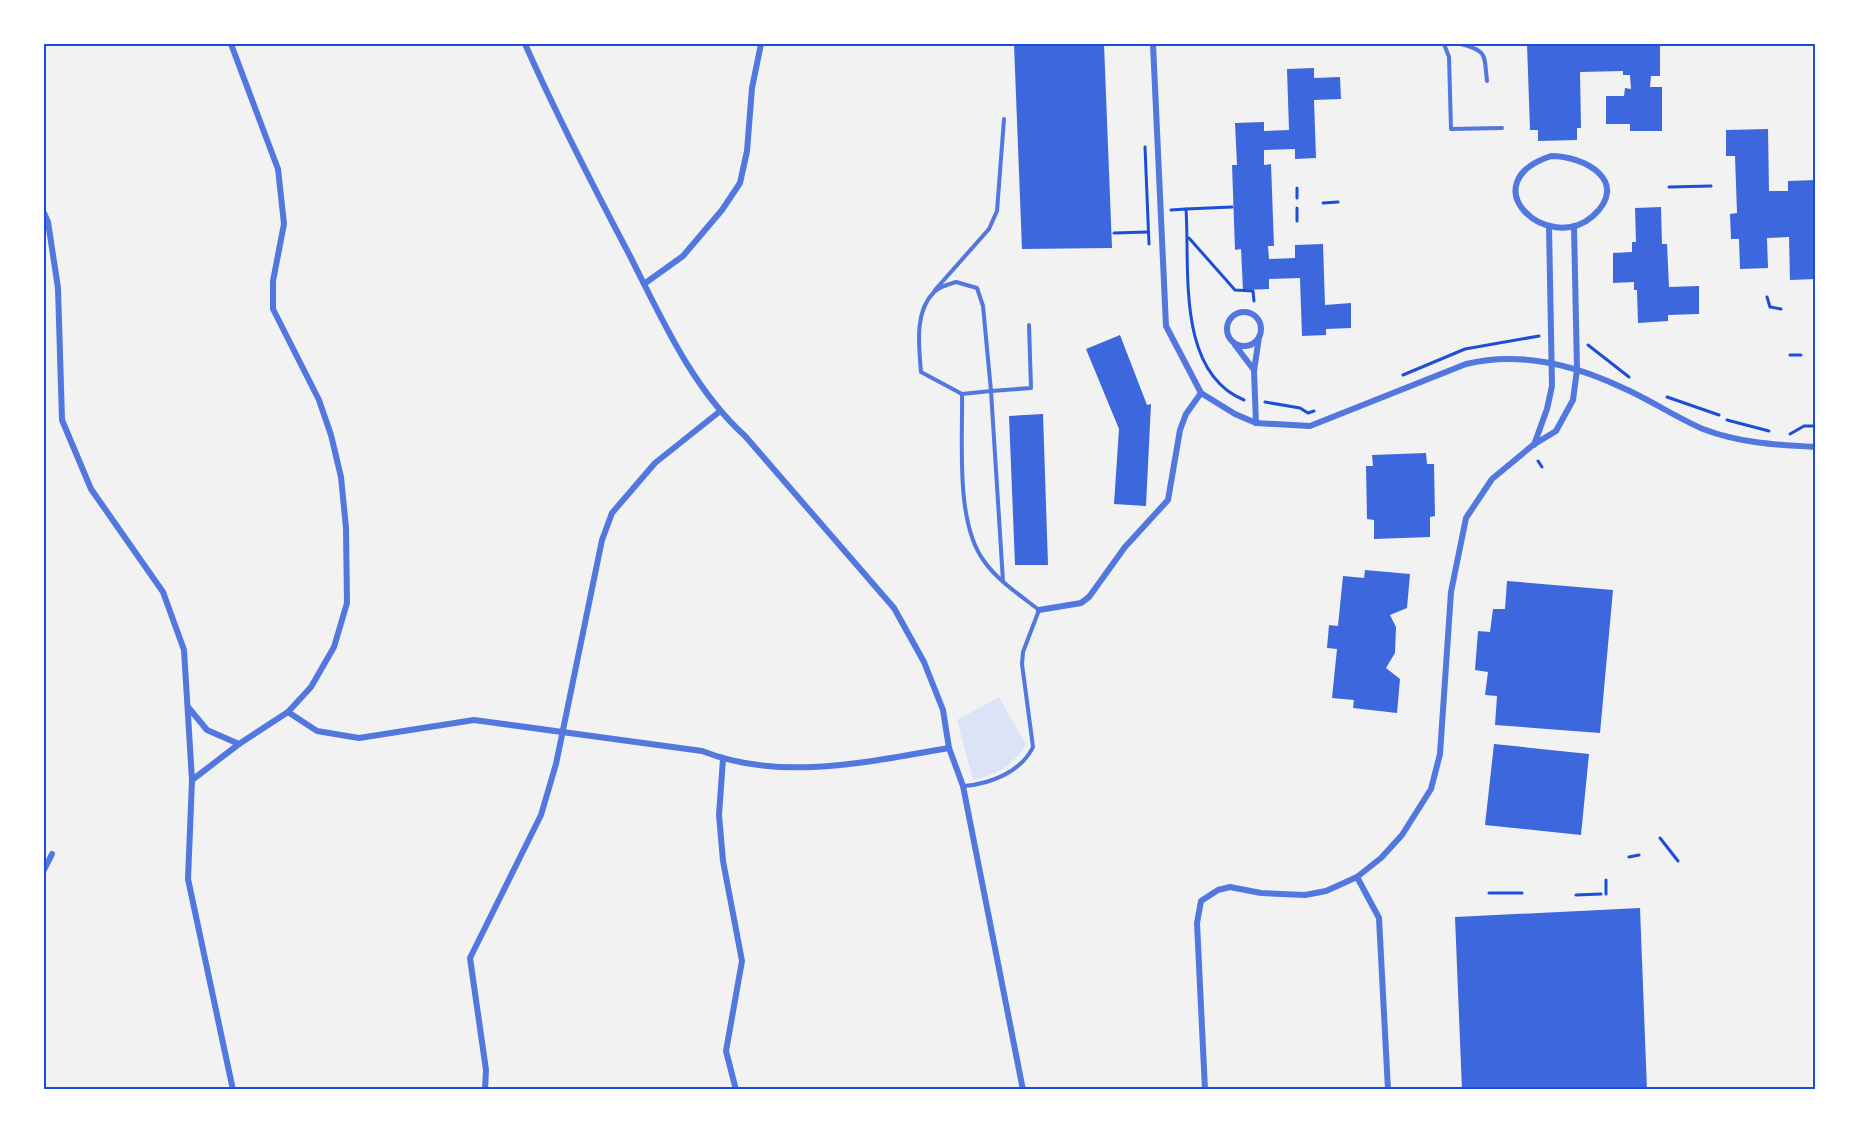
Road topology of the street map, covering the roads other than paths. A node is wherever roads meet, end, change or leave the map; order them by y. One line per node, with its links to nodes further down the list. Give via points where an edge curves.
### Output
1 (231, 44): 31 (street, via 278,169 282,194 284,224 273,281 273,309 319,400 331,435 341,477 346,528 346,603 334,647 311,687)
2 (525, 44): 13 (street, via 554,111)
3 (761, 44): 13 (street, via 740,183 683,256)
4 (1153, 44): 22 (street, via 1166,326)
5 (1444, 44): 9 (lane, via 1449,57 1451,129)
6 (1461, 44): 7 (lane, via 1479,48 1484,54)
7 (1487, 81)
8 (1004, 119): 14 (lane, via 997,210 989,229)
9 (1502, 128)
10 (44, 213): 30 (street, via 58,288 62,420 91,489 163,592 183,650)
11 (1549, 226): 12 (street); 12 (street, via 1519,207 1516,190 1530,166 1551,156 1590,165 1602,176 1606,187 1598,211); 18 (street)
12 (1574, 226): 19 (street)
13 (644, 284): 24 (street)
14 (935, 290): 21 (lane, via 956,282 977,288 983,306); 23 (lane, via 925,305 918,336 921,372)
15 (1029, 325): 21 (lane, via 1031,388)
16 (1260, 336): 17 (street, via 1245,347); 17 (street, via 1256,317 1241,312 1231,317 1226,328); 20 (street)
17 (1234, 344): 20 (street)
18 (1552, 364): 19 (street); 25 (street, via 1523,357 1491,358 1457,367 1310,426); 26 (street, via 1547,409)
19 (1577, 370): 26 (street, via 1573,400 1565,418 1556,430); 27 (street, via 1620,386 1703,429 1756,444)
20 (1254, 371): 25 (street)
21 (991, 391): 23 (lane); 28 (lane)
22 (1201, 393): 25 (street); 29 (street, via 1180,430 1168,500 1136,533 1089,597 1081,603)
23 (962, 394): 28 (lane, via 970,535 983,561)
24 (719, 412): 32 (street, via 655,463 612,513 602,540); 34 (street, via 745,436 894,608 936,691)
25 (1256, 423)
26 (1533, 445): 40 (street, via 1492,479 1466,518 1451,592 1440,754 1431,789 1402,835)
27 (1815, 447)
28 (1003, 582): 29 (lane)
29 (1039, 610): 37 (lane, via 1022,664 1033,747 1013,770 978,785)
30 (188, 707): 33 (street, via 207,730); 36 (street)
31 (288, 712): 32 (street, via 317,731 358,738 474,720); 33 (street)
32 (563, 732): 35 (street, via 702,751); 42 (street, via 541,815 470,958 486,1070)
33 (239, 744): 36 (street)
34 (949, 748): 35 (street, via 850,765 780,767); 37 (street)
35 (723, 759): 43 (street, via 719,815 723,861 742,961 726,1051)
36 (192, 780): 41 (street, via 188,879)
37 (963, 786): 44 (street)
38 (52, 854): 39 (street)
39 (44, 870)
40 (1357, 877): 45 (street, via 1326,891 1291,896 1230,887 1209,894 1201,902 1197,923); 46 (street, via 1380,924)
41 (233, 1089)
42 (485, 1089)
43 (736, 1089)
44 (1023, 1089)
45 (1205, 1089)
46 (1388, 1089)

